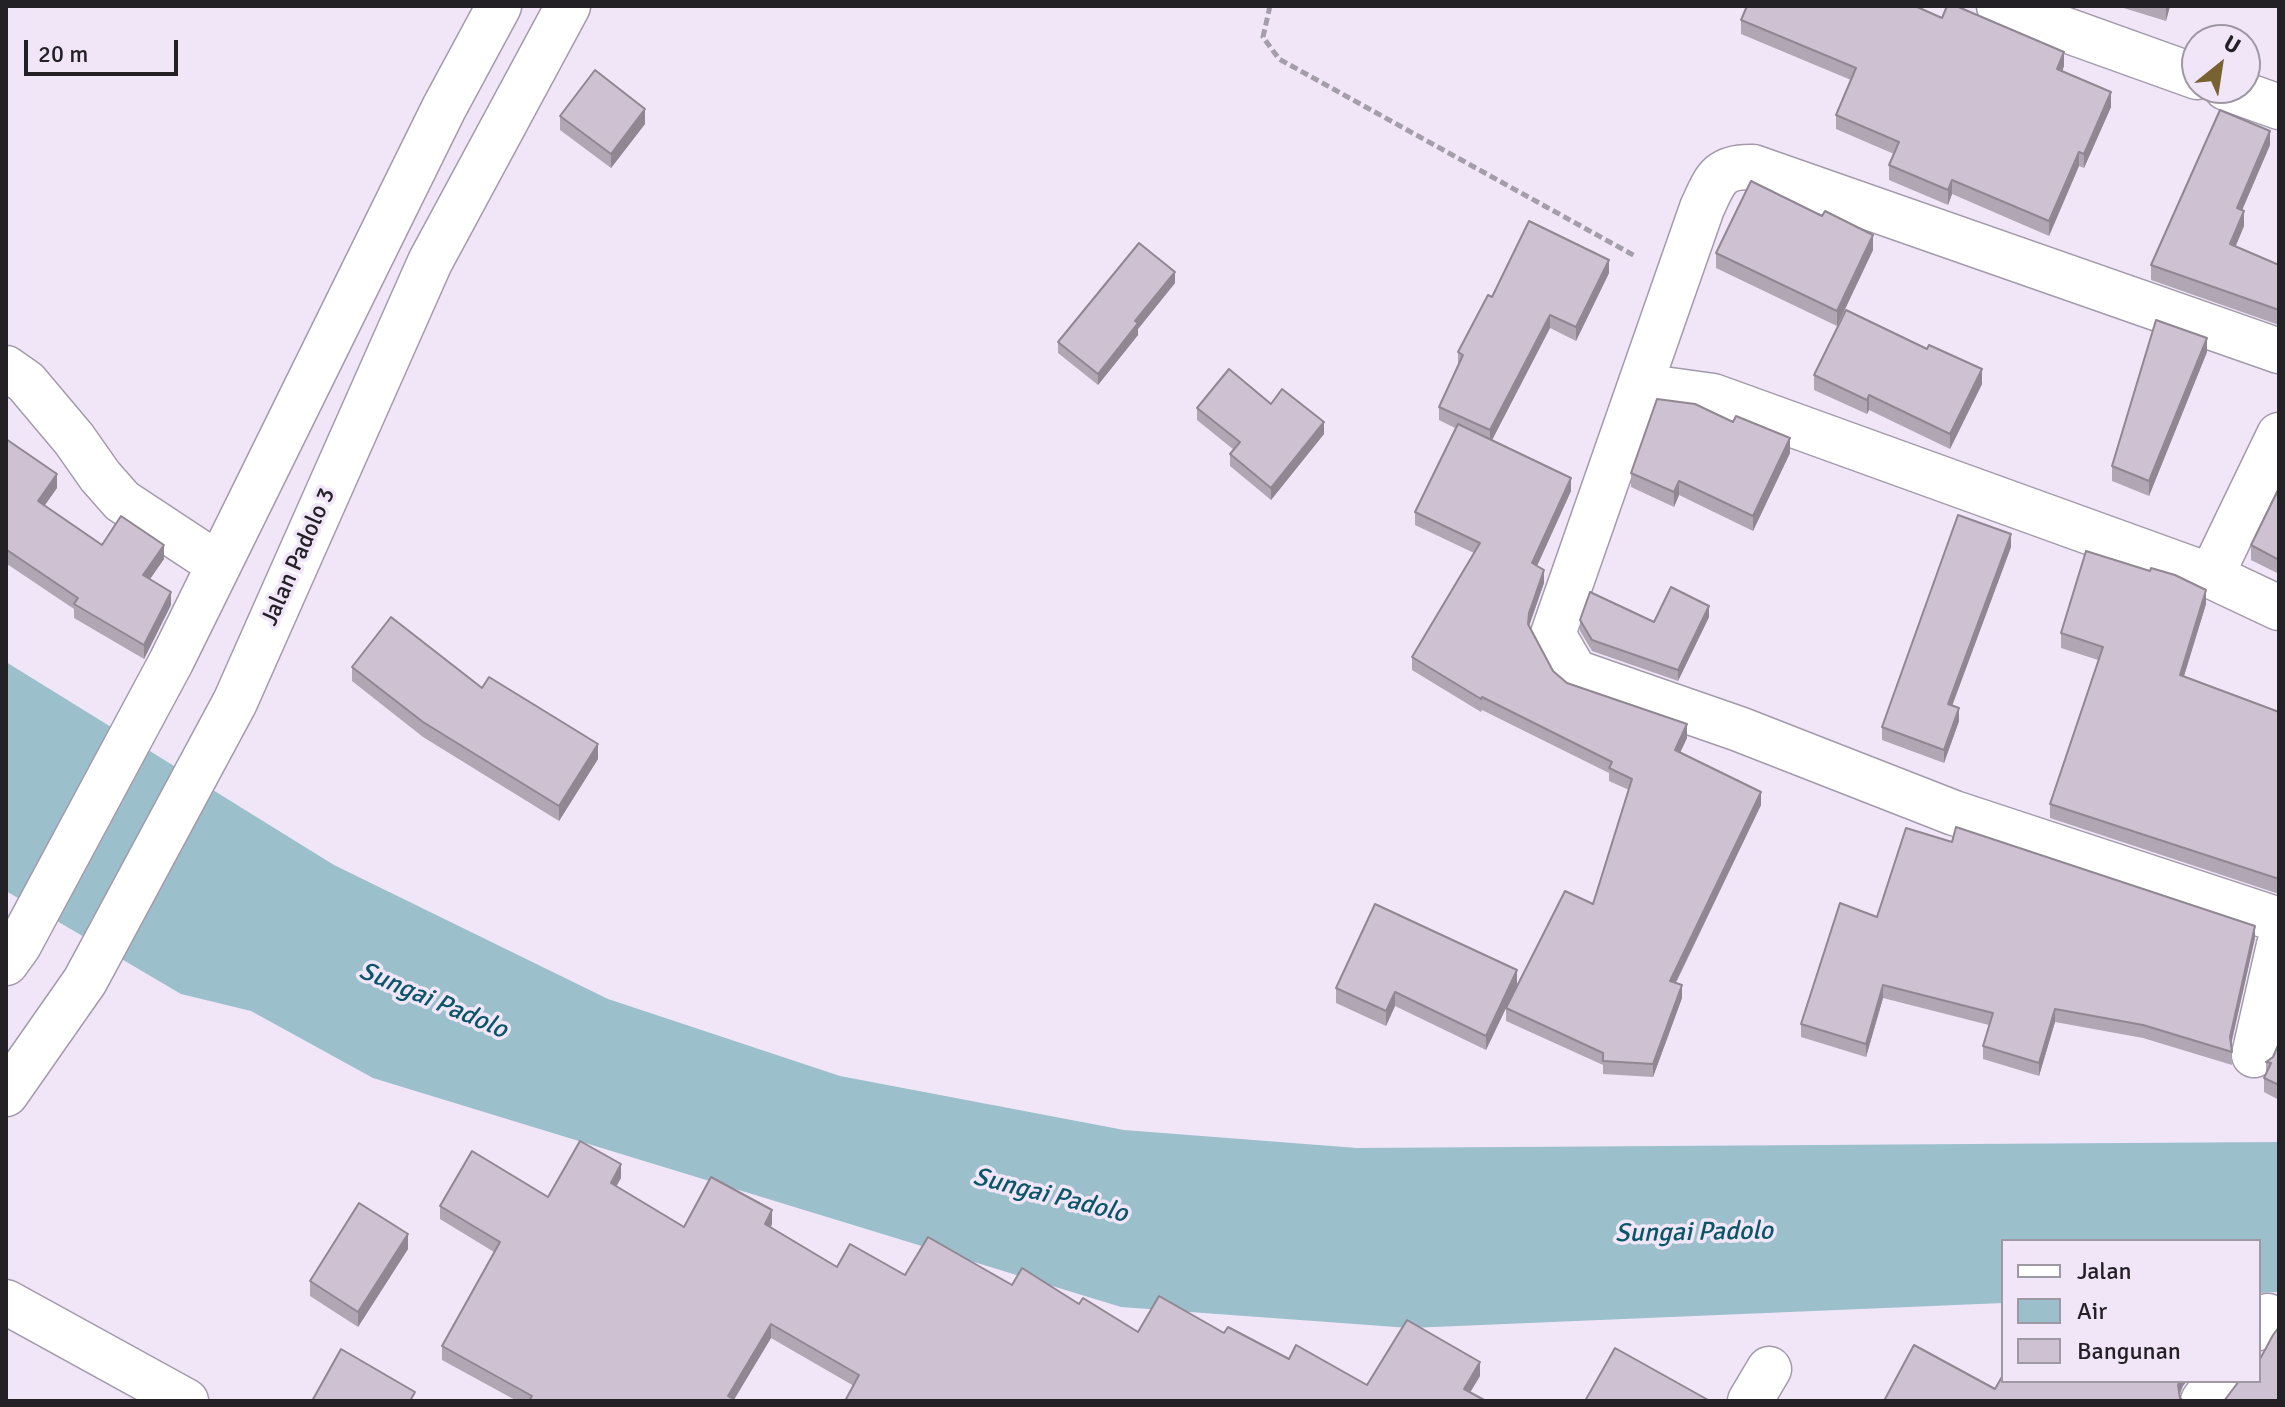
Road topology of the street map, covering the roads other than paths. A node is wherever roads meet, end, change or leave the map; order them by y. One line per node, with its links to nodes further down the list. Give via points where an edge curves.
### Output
1 (499, 6): 9 (street)
2 (568, 6): 16 (street, Jalan Padolo 3, via 430,262 235,702 85,981)
3 (1999, 6): 4 (street)
4 (2181, 71)
5 (2279, 351): 7 (street, via 1753,167 1729,169 1715,179)
6 (6, 368): 9 (street, via 26,382 122,501)
7 (1641, 386): 10 (street, via 1713,396); 12 (street, via 1553,634 1575,672 1954,813)
8 (2279, 435): 10 (street)
9 (219, 565): 14 (street)
10 (2211, 576): 11 (street)
11 (2279, 608)
12 (2279, 920)
13 (2279, 945): 15 (street)
14 (12, 954)
15 (2254, 1055)
16 (6, 1094)
17 (6, 1302): 19 (street)
18 (2216, 1383): 20 (street)
19 (186, 1401)
20 (2203, 1401)

